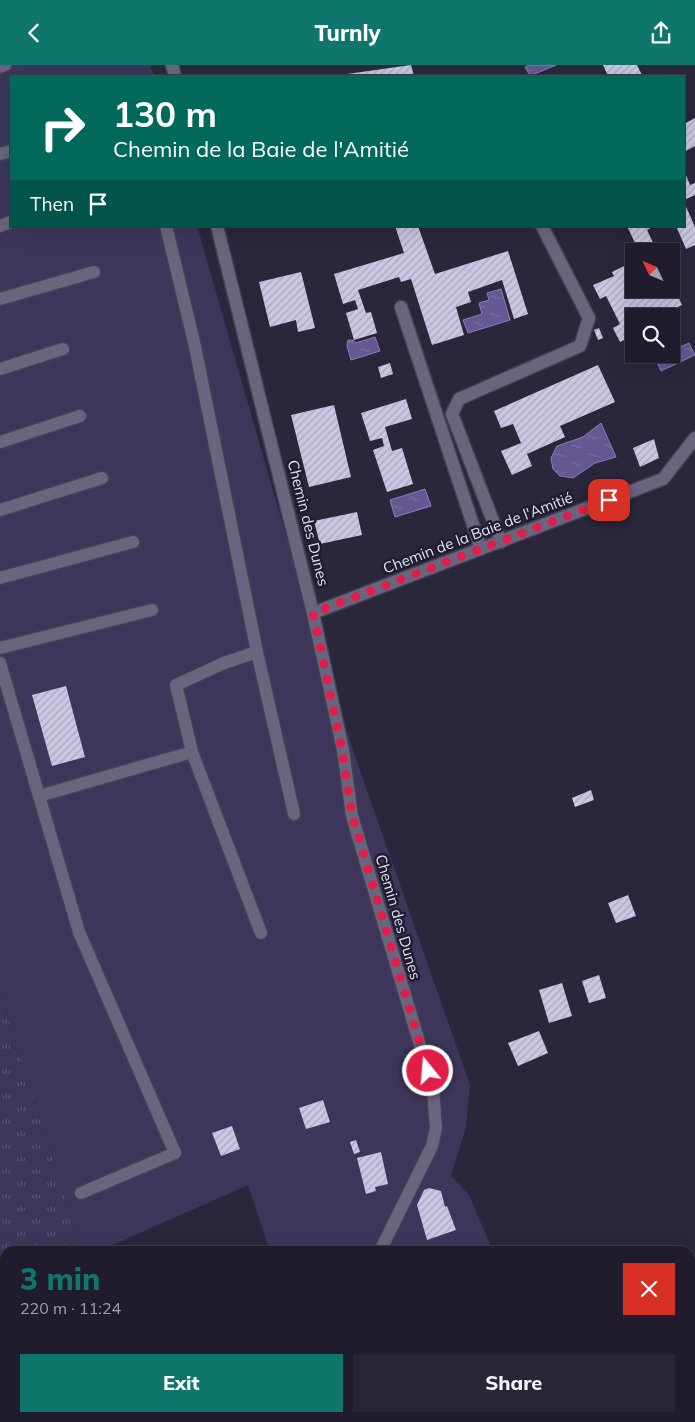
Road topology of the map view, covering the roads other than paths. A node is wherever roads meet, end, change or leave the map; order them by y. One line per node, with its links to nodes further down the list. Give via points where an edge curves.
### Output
1 (5, 65): 2 (street)
2 (0, 67)
3 (166, 227): 23 (street, via 194,342)
4 (217, 227): 21 (street, Chemin des Dunes)
5 (543, 227): 17 (street, via 589,318 580,346 459,399 452,414)
6 (94, 272): 7 (street)
7 (0, 299)
8 (402, 307): 18 (street)
9 (63, 349): 10 (street)
10 (0, 369)
11 (80, 416): 13 (street)
12 (695, 438): 17 (street, Chemin de la Baie de l'Amitié, via 663,479)
13 (0, 442)
14 (102, 478): 15 (street)
15 (0, 510)
16 (133, 542): 19 (street)
17 (501, 542): 18 (street, Chemin de la Baie de l'Amitié)
18 (480, 549): 21 (street, Chemin de la Baie de l'Amitié)
19 (0, 578)
20 (152, 610): 22 (street)
21 (313, 613): 30 (street, Chemin des Dunes, via 342,750 352,815 433,1089 436,1128 432,1146)
22 (0, 648)
23 (257, 652): 25 (street, via 176,685); 27 (street)
24 (0, 663): 26 (street)
25 (192, 752): 26 (street); 28 (street)
26 (39, 796): 29 (street, via 79,933 175,1153)
27 (294, 814)
28 (260, 933)
29 (81, 1193)
30 (382, 1246)

